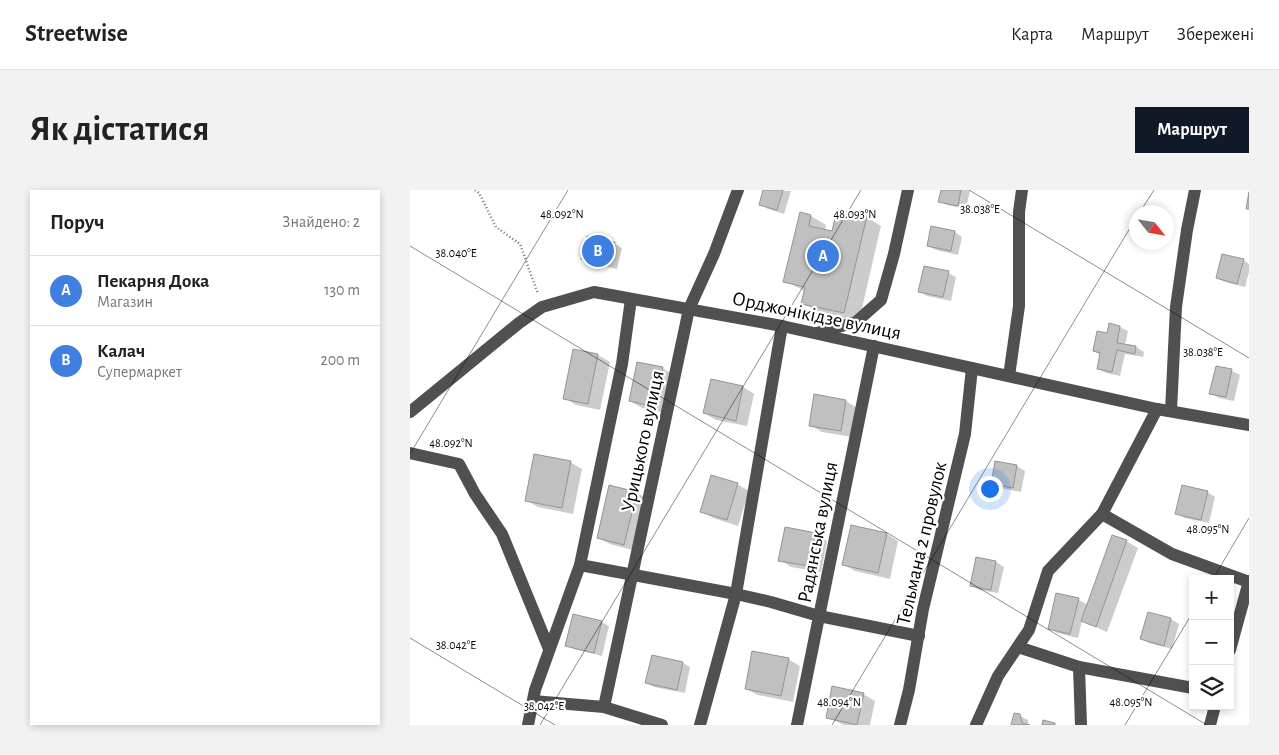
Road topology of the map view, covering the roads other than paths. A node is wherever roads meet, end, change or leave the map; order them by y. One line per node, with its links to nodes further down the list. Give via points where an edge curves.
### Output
1 (738, 190): 6 (street, Урицького вулиця)
2 (908, 190): 8 (street, via 881,300 856,322)
3 (1022, 190): 11 (street, via 1019,306)
4 (1195, 190): 13 (street, via 1176,307)
5 (632, 299): 6 (street, Орджонікідзе вулиця); 14 (street, Орджонікідзе вулиця, via 594,292 542,307); 18 (street, via 622,364)
6 (689, 309): 7 (street, Орджонікідзе вулиця); 19 (street, Урицького вулиця)
7 (782, 326): 8 (street, Орджонікідзе вулиця); 21 (street)
8 (815, 333): 9 (street, Орджонікідзе вулиця)
9 (874, 346): 10 (street, Орджонікідзе вулиця); 22 (street, Радянська вулиця)
10 (972, 368): 11 (street, Орджонікідзе вулиця); 24 (street, Тельмана 2 провулок, via 965,434)
11 (1009, 376): 12 (street, Орджонікідзе вулиця)
12 (1157, 409): 13 (street, Орджонікідзе вулиця); 17 (street)
13 (1171, 411): 15 (street, Орджонікідзе вулиця)
14 (410, 412)
15 (1249, 425)
16 (410, 452): 26 (street, via 459,464 502,534)
17 (1102, 514): 20 (street, via 1172,554); 25 (street, via 1048,571 1029,630)
18 (580, 565): 19 (street); 26 (street)
19 (632, 574): 21 (street); 30 (street, Урицького вулиця)
20 (1249, 581): 23 (street)
21 (736, 594): 22 (street); 34 (street)
22 (819, 616): 24 (street); 35 (street, Радянська вулиця)
23 (1234, 635)
24 (919, 636): 36 (street, Тельмана 2 провулок)
25 (1018, 647): 27 (street); 37 (street, via 998,676)
26 (549, 649): 29 (street)
27 (1079, 667): 28 (street); 38 (street)
28 (1189, 687)
29 (533, 701): 30 (street); 32 (street)
30 (604, 707): 33 (street)
31 (1214, 710): 39 (street)
32 (528, 725)
33 (662, 725)
34 (700, 725)
35 (797, 725)
36 (900, 725)
37 (976, 725)
38 (1081, 725)
39 (1210, 725)

